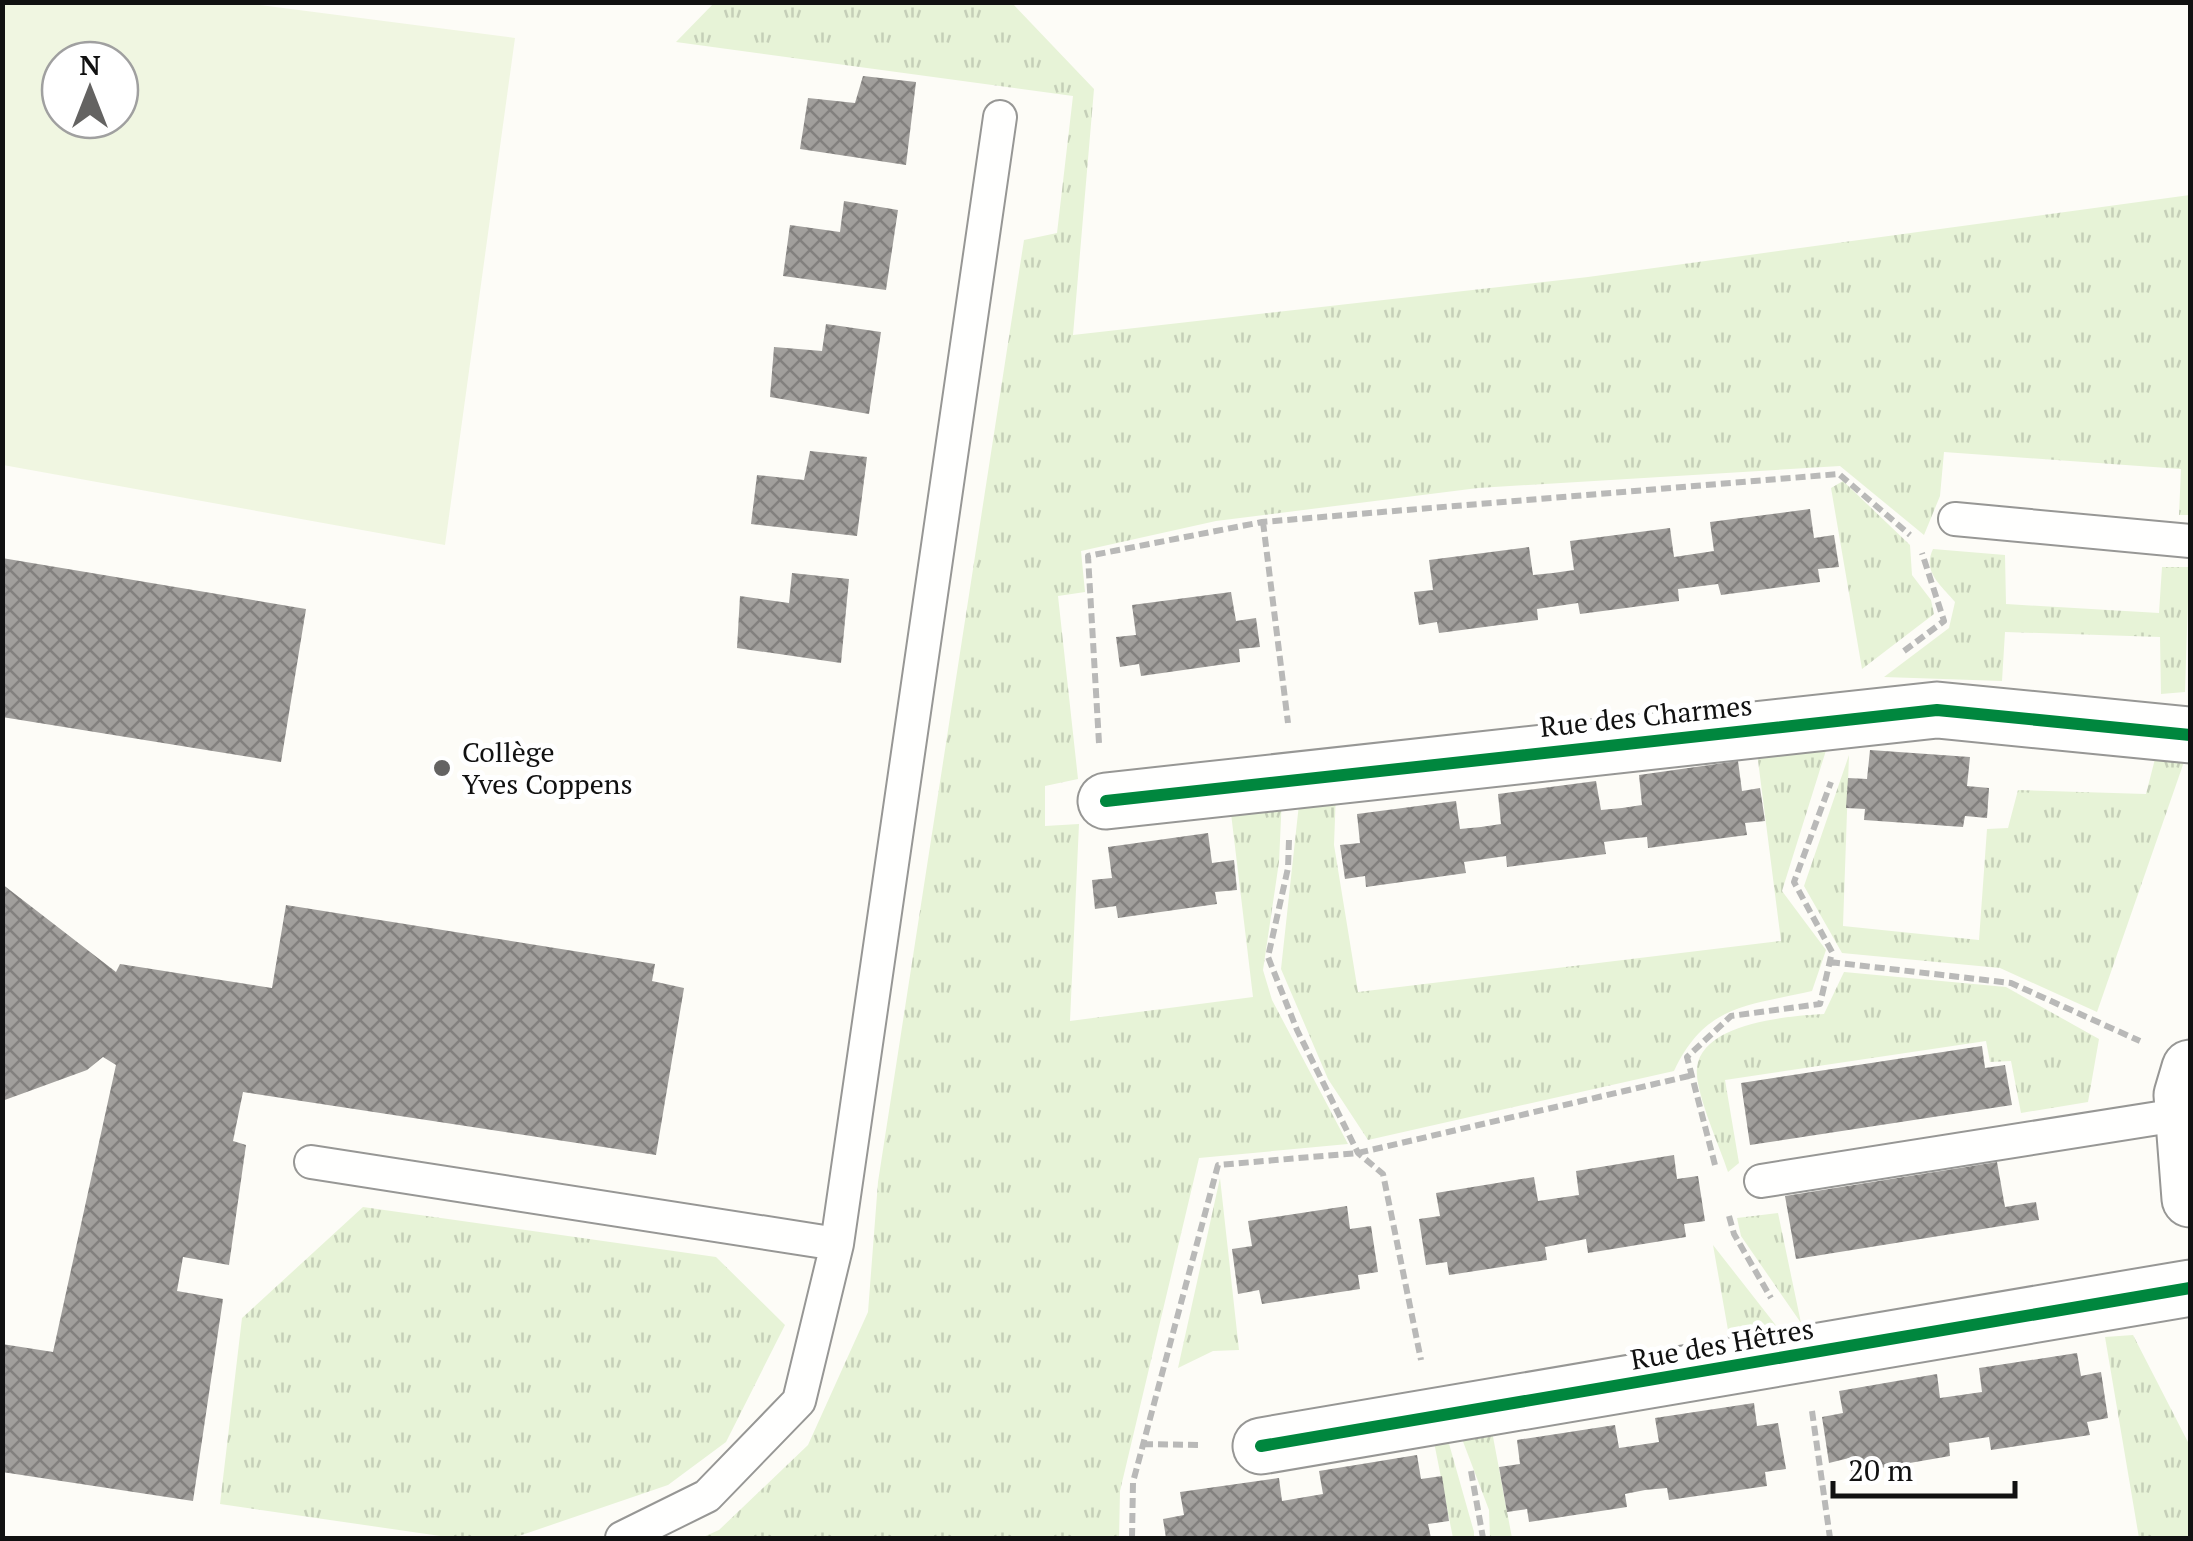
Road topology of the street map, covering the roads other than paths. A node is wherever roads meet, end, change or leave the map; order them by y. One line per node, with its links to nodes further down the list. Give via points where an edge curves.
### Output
1 (1000, 117): 10 (lane)
2 (1955, 519): 3 (lane)
3 (2190, 541)
4 (2190, 736): 5 (street, Rue des Charmes, via 1937,710)
5 (1106, 800)
6 (2176, 1076): 8 (lane); 9 (street)
7 (311, 1162): 10 (lane)
8 (1761, 1181)
9 (2190, 1199)
10 (837, 1244): 13 (lane, via 799,1401 707,1496)
11 (2190, 1288): 12 (street, Rue des Hêtres)
12 (1261, 1446)
13 (622, 1538)

